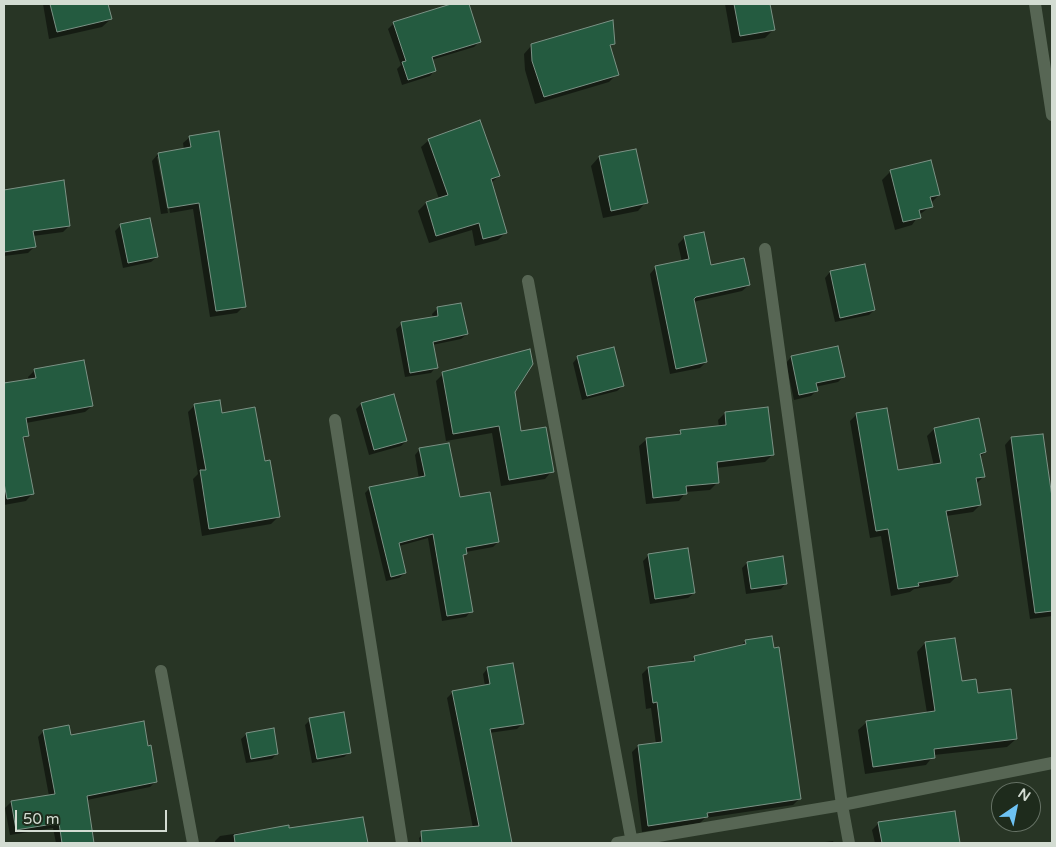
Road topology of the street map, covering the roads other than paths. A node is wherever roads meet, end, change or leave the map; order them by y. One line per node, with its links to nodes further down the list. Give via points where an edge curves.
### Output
1 (1035, 4): 2 (street)
2 (1052, 115)
3 (765, 249): 8 (street)
4 (528, 281): 9 (street)
5 (335, 420): 11 (street)
6 (161, 671): 10 (street)
7 (1052, 763): 8 (street)
8 (842, 805): 9 (street); 13 (street)
9 (632, 842): 12 (street)
10 (193, 843)
11 (402, 843)
12 (617, 843)
13 (849, 843)

